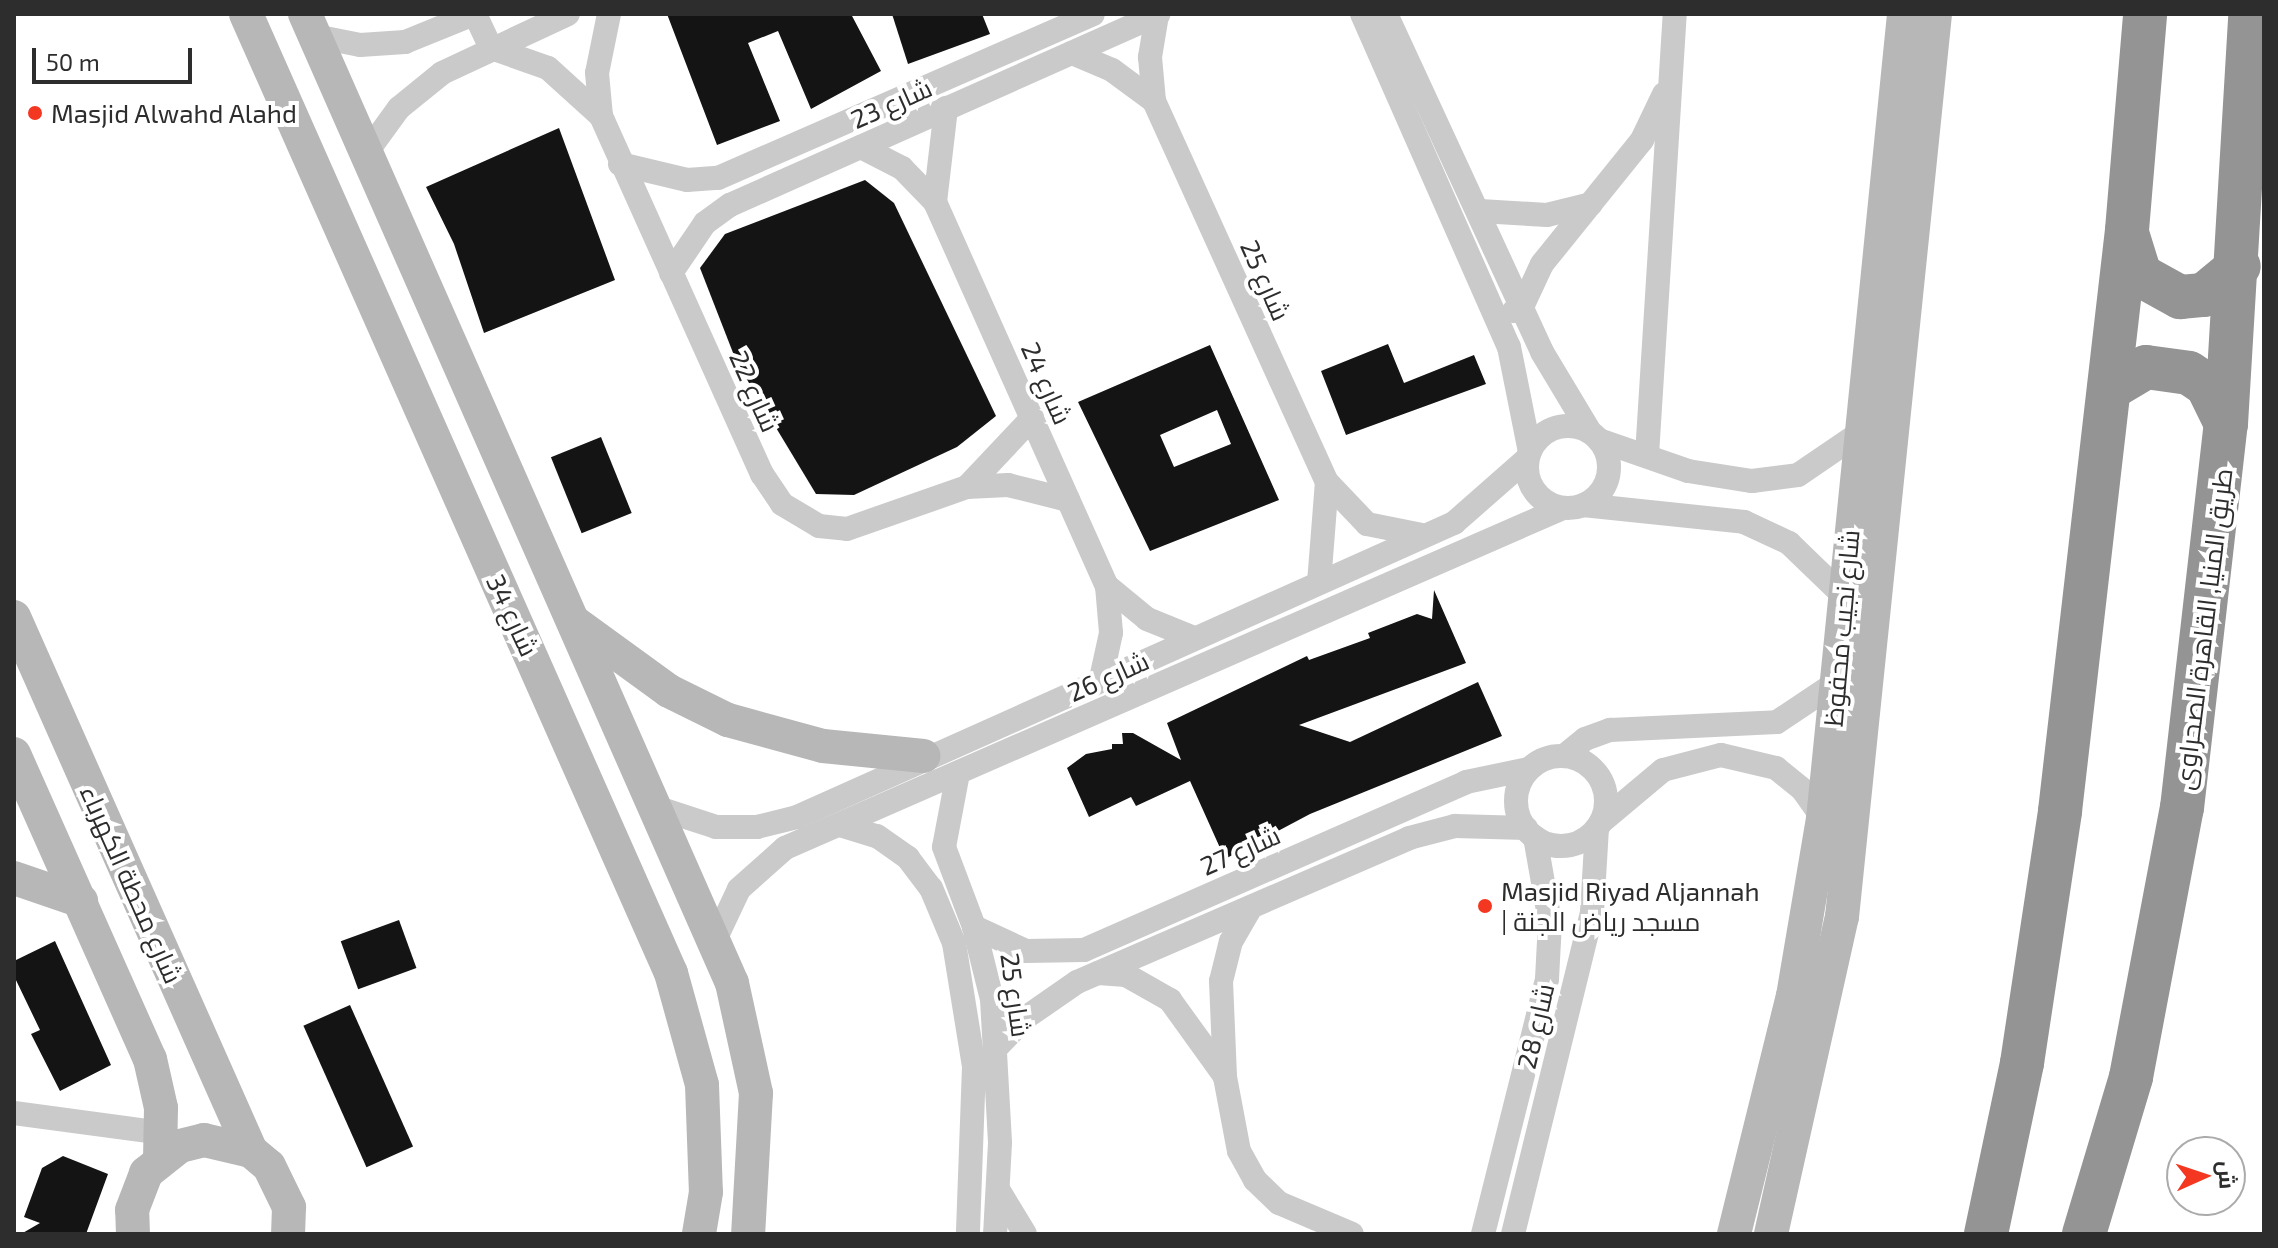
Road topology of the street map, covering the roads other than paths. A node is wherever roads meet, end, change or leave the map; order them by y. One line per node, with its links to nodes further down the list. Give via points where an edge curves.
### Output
1 (246, 14): 47 (street, شارع 34)
2 (475, 14): 13 (street, via 427,35 382,45); 14 (street)
3 (568, 14): 14 (street)
4 (609, 14): 21 (street, شارع 22, via 597,73)
5 (1093, 14): 16 (street, شارع 23)
6 (1157, 14): 15 (street, شارع 23); 19 (street, شارع 25, via 1150,57)
7 (1675, 14): 17 (street)
8 (1904, 14): 25 (street, شارع نجيب محفوظ)
9 (1935, 14): 25 (street, شارع نجيب محفوظ)
10 (2145, 14): 31 (highway)
11 (2250, 14): 32 (highway, طريق المنيا, القاهرة الصحراوى)
12 (1377, 20): 30 (street); 35 (street)
13 (310, 25): 23 (street, شارع 34)
14 (491, 48): 21 (street, شارع 22, via 548,68); 23 (street, via 420,89)
15 (1072, 53): 18 (street, شارع 23); 19 (street, شارع 25, via 1112,70)
16 (989, 61): 18 (street); 24 (street, شارع 23)
17 (1672, 64): 29 (street, via 1642,140); 42 (street)
18 (1001, 84): 20 (street, شارع 23)
19 (1154, 101): 44 (street, شارع 25)
20 (946, 108): 22 (street, شارع 23); 28 (street)
21 (601, 116): 26 (street, شارع 22)
22 (861, 147): 27 (street, شارع 23); 28 (street, شارع 24, via 902,168)
23 (367, 152): 43 (street, شارع 34)
24 (762, 157): 26 (street, شارع 23, via 703,180); 27 (street)
25 (1906, 157): 39 (street, شارع نجيب محفوظ); 88 (street, شارع نجيب محفوظ, via 1842,917)
26 (620, 164): 33 (street, شارع 22)
27 (776, 185): 33 (street, شارع 23, via 716,214)
28 (935, 202): 37 (street, شارع 24)
29 (1591, 204): 30 (street, via 1547,215); 34 (street, via 1542,264)
30 (1480, 211): 34 (street)
31 (2127, 230): 32 (highway, via 2140,275 2169,293 2204,295); 36 (highway)
32 (2239, 266): 38 (highway, طريق المنيا, القاهرة الصحراوى)
33 (671, 273): 45 (street, شارع 22, via 762,474 793,514 833,529 861,527)
34 (1522, 307): 35 (street); 40 (street, via 1556,380)
35 (1497, 319): 41 (street, via 1524,398)
36 (2109, 389): 38 (highway, via 2146,367 2189,373 2213,394); 103 (highway, via 2041,948)
37 (1032, 418): 45 (street, شارع 22); 46 (street, شارع 24)
38 (2226, 424): 104 (highway, طريق المنيا, القاهرة الصحراوى, via 2195,715 2167,900 2131,1077)
39 (1858, 434): 42 (street, via 1820,465 1776,480 1709,476); 52 (street, شارع نجيب محفوظ)
40 (1595, 436): 41 (street, via 1555,428); 42 (street); 48 (street, via 1608,477)
41 (1529, 455): 48 (street, via 1535,490); 49 (street, شارع 26, via 1487,500)
42 (1647, 455)
43 (509, 480): 47 (street); 55 (street, شارع 34)
44 (1327, 482): 49 (street, شارع 25, via 1367,524 1397,535); 50 (street, شارع 25)
45 (967, 487): 46 (street, شارع 22, via 1018,487)
46 (1068, 500): 51 (street, شارع 24)
47 (461, 501): 93 (street, شارع 34, via 595,795 693,1036 706,1137)
48 (1573, 506): 52 (street, شارع 26, via 1744,522 1789,543); 56 (street, شارع 26)
49 (1429, 535): 50 (street, شارع 26)
50 (1319, 583): 53 (street, شارع 26)
51 (1107, 586): 57 (street, شارع 24, via 1147,619); 58 (street, شارع 24, via 1111,633)
52 (1845, 597): 59 (street, شارع نجيب محفوظ)
53 (1264, 607): 56 (street); 57 (street, شارع 26)
54 (14, 617): 87 (street, شارع محطة الكهرباء)
55 (572, 620): 61 (street, via 669,691 728,720 823,746); 65 (street, شارع 34)
56 (1276, 633): 64 (street, شارع 26)
57 (1194, 638): 58 (street, شارع 26)
58 (1101, 679): 61 (street, شارع 26)
59 (1837, 682): 62 (street, via 1802,710 1764,725 1610,730 1585,739); 67 (street, شارع نجيب محفوظ)
60 (14, 754): 74 (street, شارع محطة الكهرباء)
61 (924, 756): 70 (street, شارع 26)
62 (1564, 756): 63 (street); 69 (street, via 1588,764 1603,785)
63 (1529, 769): 66 (street, شارع 27, via 1481,777); 71 (street, via 1517,792)
64 (958, 773): 68 (street, شارع 26); 75 (street, شارع 25, via 944,847)
65 (658, 808): 70 (street, شارع 26, via 716,827); 78 (street, شارع 34)
66 (1397, 812): 72 (street); 79 (street, شارع 27)
67 (1823, 819): 69 (street, via 1803,790 1776,768 1721,755 1663,770); 88 (street, شارع نجيب محفوظ)
68 (840, 825): 70 (street, شارع 26); 75 (street, شارع 25, via 877,836 908,858)
69 (1599, 825): 71 (street, via 1568,845); 84 (street, شارع 28, via 1592,912)
70 (801, 828): 78 (street, شارع 26, via 751,874)
71 (1530, 832): 72 (street, via 1455,826); 83 (street, شارع 28, via 1547,893 1550,950)
72 (1409, 838): 76 (street)
73 (14, 878): 74 (street)
74 (81, 901): 86 (street, شارع محطة الكهرباء, via 150,1059)
75 (951, 902): 77 (street, شارع 25); 95 (street, شارع 25, via 972,1034 976,1118)
76 (1251, 907): 80 (street); 82 (street, via 1231,941 1221,981)
77 (974, 927): 79 (street, شارع 27, via 1026,951); 81 (street, شارع 25)
78 (715, 940): 94 (street, شارع 34, via 743,1020 756,1093)
79 (1084, 950): 80 (street)
80 (1096, 973): 81 (street, via 1041,1005); 82 (street, via 1126,975 1170,1000)
81 (996, 1048): 89 (street, شارع 25)
82 (1225, 1077): 98 (street, via 1239,1151 1255,1180 1279,1203)
83 (1521, 1089): 84 (street); 99 (street, شارع 28)
84 (1547, 1097): 100 (street, شارع 28)
85 (14, 1113): 86 (street)
86 (161, 1146): 87 (street, via 204,1140); 91 (street, via 142,1182)
87 (251, 1151): 90 (street, شارع محطة الكهرباء, via 282,1185)
88 (1769, 1175): 101 (street, شارع نجيب محفوظ); 102 (street, شارع نجيب محفوظ)
89 (999, 1191): 96 (street, شارع 25); 97 (street)
90 (288, 1221): 92 (street)
91 (129, 1226)
92 (316, 1234)
93 (699, 1234)
94 (748, 1234)
95 (968, 1234)
96 (995, 1234)
97 (1025, 1234)
98 (1352, 1234)
99 (1482, 1234)
100 (1513, 1234)
101 (1734, 1234)
102 (1771, 1234)
103 (1986, 1234)
104 (2084, 1234)

